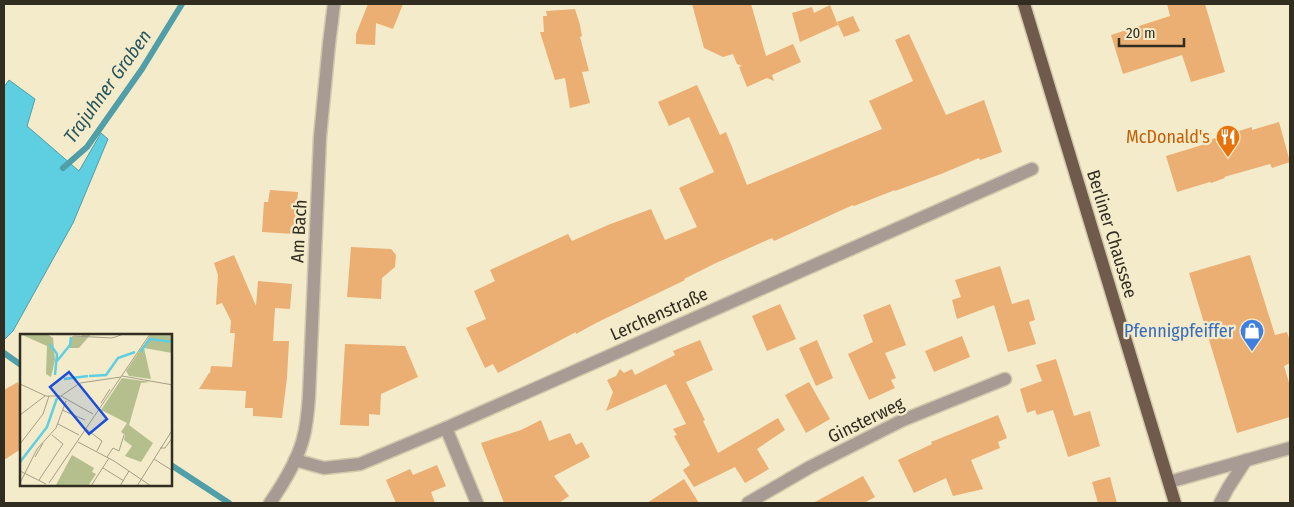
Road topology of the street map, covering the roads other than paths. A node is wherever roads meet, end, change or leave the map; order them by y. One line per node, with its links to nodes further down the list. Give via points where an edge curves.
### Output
1 (334, 4): 7 (street, Am Bach, via 320,136 307,422)
2 (1024, 4): 9 (main road, Berliner Chaussee)
3 (1032, 169): 5 (street, Lerchenstraße)
4 (1004, 379): 12 (street, Ginsterweg, via 903,420)
5 (446, 428): 7 (street, Lerchenstraße, via 360,464 324,468); 11 (street)
6 (1290, 448): 8 (street)
7 (296, 460): 10 (street, Am Bach)
8 (1246, 460): 9 (street); 14 (street)
9 (1169, 482): 13 (main road, Berliner Chaussee)
10 (270, 503)
11 (477, 503)
12 (748, 503)
13 (1175, 503)
14 (1220, 503)

